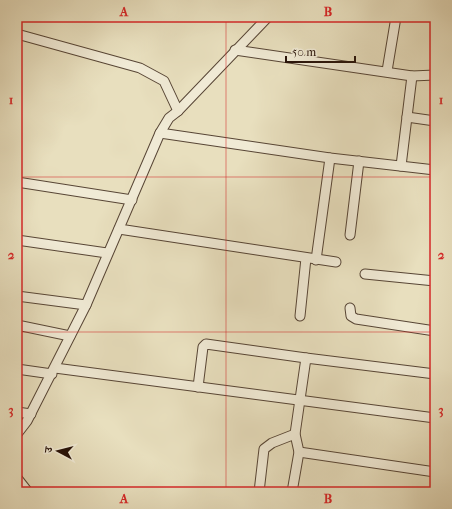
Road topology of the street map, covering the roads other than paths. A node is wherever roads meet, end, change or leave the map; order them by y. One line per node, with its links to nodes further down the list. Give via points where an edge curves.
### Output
1 (268, 17): 4 (street)
2 (396, 17): 5 (street)
3 (17, 34): 8 (street, via 140,68 164,81)
4 (235, 50): 5 (street); 8 (street)
5 (387, 71): 7 (street)
6 (435, 74): 7 (street)
7 (412, 76): 9 (street)
8 (178, 111): 11 (street, via 169,118)
9 (407, 117): 10 (street); 14 (street)
10 (435, 121)
11 (160, 132): 12 (street); 17 (street)
12 (330, 158): 13 (street); 23 (street)
13 (359, 161): 14 (street); 19 (street)
14 (401, 166): 15 (street)
15 (435, 170)
16 (17, 182): 17 (street)
17 (132, 200): 18 (street)
18 (119, 229): 21 (street); 22 (street)
19 (350, 234)
20 (17, 240): 21 (street)
21 (108, 253): 28 (street)
22 (306, 258): 23 (street); 30 (street)
23 (316, 260): 24 (street)
24 (336, 262)
25 (365, 274): 26 (street)
26 (435, 281)
27 (17, 296): 28 (street)
28 (86, 305): 33 (street)
29 (350, 308): 32 (street, via 351,316 356,319)
30 (300, 316)
31 (17, 325): 33 (street)
32 (435, 331)
33 (70, 336): 36 (street)
34 (306, 358): 37 (street); 38 (street, via 206,344 203,347); 39 (street)
35 (17, 369): 36 (street)
36 (54, 371): 38 (street); 41 (street)
37 (435, 374)
38 (198, 387): 39 (street)
39 (299, 400): 42 (street); 44 (street)
40 (17, 412): 41 (street)
41 (31, 414): 43 (street)
42 (435, 418)
43 (17, 434)
44 (295, 434): 45 (street); 49 (street, via 264,449)
45 (299, 452): 46 (street); 50 (street)
46 (435, 472)
47 (17, 478): 48 (street)
48 (28, 492)
49 (259, 492)
50 (292, 492)

